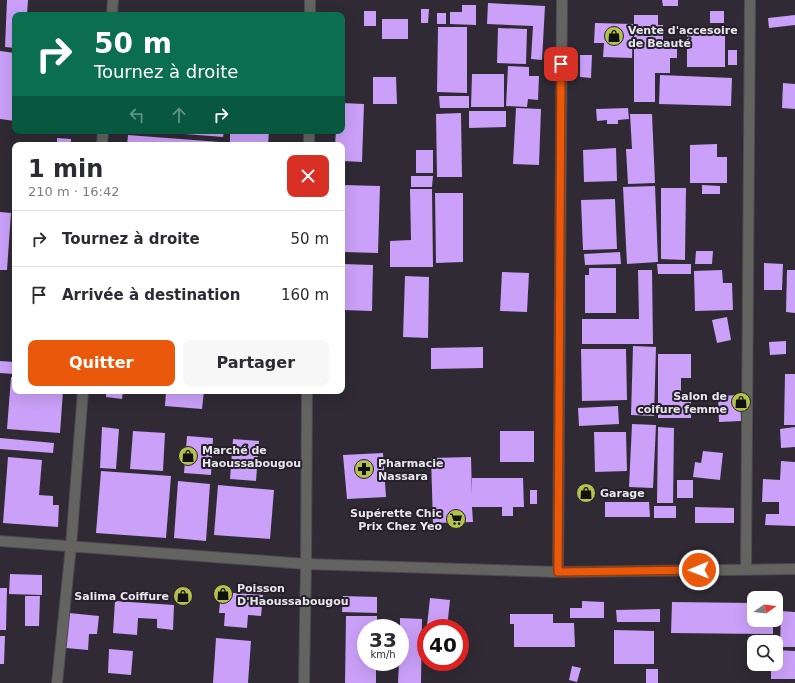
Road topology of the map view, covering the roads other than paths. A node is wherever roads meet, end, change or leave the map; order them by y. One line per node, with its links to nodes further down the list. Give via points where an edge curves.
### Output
1 (113, 0): 5 (street)
2 (310, 0): 6 (street)
3 (562, 0): 14 (street)
4 (750, 0): 12 (street)
5 (112, 12)
6 (310, 12)
7 (83, 394): 10 (street)
8 (307, 394): 11 (street)
9 (0, 541): 10 (street)
10 (71, 546): 11 (street); 15 (street)
11 (306, 564): 14 (street); 16 (street)
12 (746, 569): 13 (street); 14 (street)
13 (795, 569)
14 (558, 572)
15 (57, 683)
16 (304, 683)

